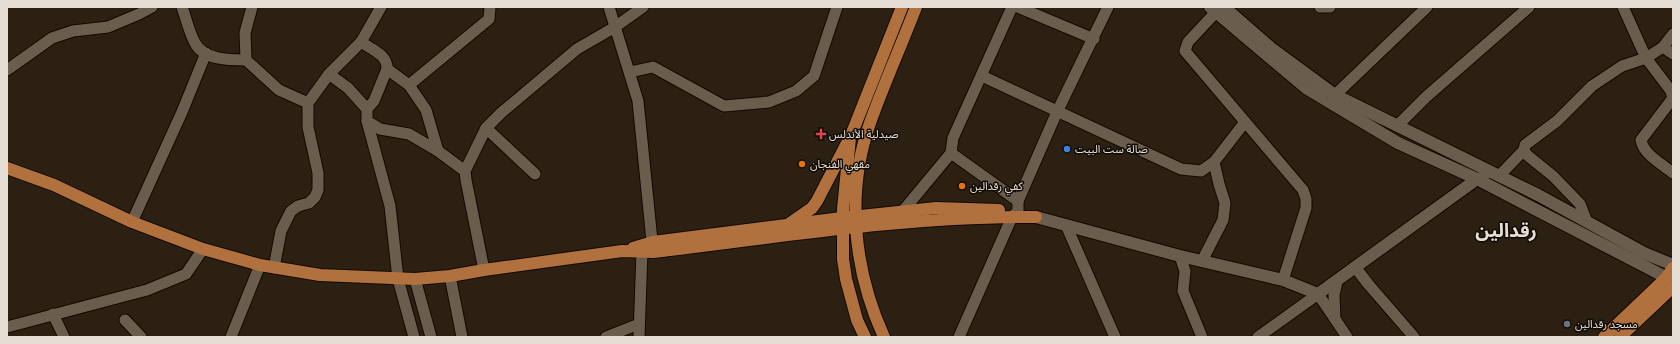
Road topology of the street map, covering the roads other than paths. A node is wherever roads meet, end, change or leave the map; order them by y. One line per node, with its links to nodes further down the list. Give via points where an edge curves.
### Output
1 (152, 7): 30 (street, via 108,27 73,31 52,38)
2 (182, 7): 25 (street, via 195,44)
3 (252, 7): 28 (street, via 245,33)
4 (381, 7): 23 (street)
5 (490, 7): 34 (street, via 489,19)
6 (609, 7): 20 (street)
7 (643, 7): 20 (street)
8 (837, 7): 31 (street, via 814,76 796,91 768,102 724,106 653,67)
9 (902, 7): 44 (main road)
10 (916, 7): 55 (main road, via 870,124 858,174)
11 (1012, 7): 33 (street)
12 (1018, 7): 22 (street)
13 (1108, 7): 22 (street)
14 (1320, 7): 15 (street)
15 (1330, 7)
16 (1427, 7): 36 (street)
17 (1529, 7): 42 (street, via 1426,97)
18 (1623, 7): 27 (street)
19 (1217, 9): 36 (street, via 1306,88); 41 (street, via 1188,42 1185,51)
20 (616, 27): 31 (street); 43 (street, via 577,49)
21 (1673, 34): 24 (street)
22 (1094, 38): 39 (street)
23 (361, 42): 29 (street, via 386,60); 32 (street)
24 (1663, 47): 26 (street); 27 (street)
25 (206, 53): 28 (street, via 223,60); 60 (street)
26 (1673, 54)
27 (1646, 58): 35 (street, via 1671,91); 45 (street, via 1622,66 1592,86 1557,121 1525,145)
28 (246, 60): 37 (street, via 279,90)
29 (387, 69): 34 (street); 38 (street, via 374,101)
30 (7, 70)
31 (630, 72): 66 (street, via 638,101)
32 (329, 74): 37 (street); 38 (street, via 348,88)
33 (982, 76): 39 (street); 47 (street, via 953,138)
34 (409, 85): 46 (street, via 426,110)
35 (1673, 98): 51 (street, via 1641,140 1642,146)
36 (1332, 99): 42 (street); 54 (street, via 1398,143)
37 (308, 103): 73 (street, via 308,128 318,173 318,190 309,203 291,211 281,231)
38 (367, 109): 40 (street)
39 (1057, 112): 48 (street, via 1181,169 1201,171); 56 (street)
40 (367, 121): 46 (street, via 380,129 409,134); 76 (street, via 390,206)
41 (1244, 122): 48 (street); 78 (street, via 1303,190 1306,199 1306,208)
42 (1397, 126): 53 (street)
43 (486, 128): 50 (street); 52 (street)
44 (850, 138): 63 (main road); 65 (main road, via 812,208)
45 (1524, 150): 53 (street); 62 (street, via 1580,204)
46 (438, 151): 50 (street)
47 (952, 153): 56 (street); 57 (street)
48 (1214, 162): 69 (street, via 1226,203 1223,220)
49 (7, 168): 60 (main road, via 54,185)
50 (465, 171): 74 (street)
51 (1673, 173)
52 (535, 174)
53 (1499, 176): 54 (street); 62 (street)
54 (1477, 179): 72 (street); 80 (street)
55 (857, 196): 58 (main road, via 866,208); 61 (main road)
56 (1016, 210): 57 (main road, via 936,208); 59 (main road); 61 (main road, via 960,219); 97 (street)
57 (902, 212): 58 (main road)
58 (882, 214): 61 (main road)
59 (1036, 217): 64 (street)
60 (132, 222): 67 (main road)
61 (856, 222): 63 (main road); 96 (main road, via 862,273 872,311)
62 (1587, 222): 71 (street)
63 (842, 224): 65 (main road); 66 (main road); 95 (main road, via 846,279 857,320)
64 (1066, 225): 68 (street); 98 (street)
65 (786, 226): 66 (main road)
66 (650, 248): 74 (main road); 85 (street)
67 (203, 249): 70 (main road); 82 (street, via 186,274 147,290)
68 (1180, 256): 69 (street); 99 (street, via 1185,271 1182,291)
69 (1202, 261): 78 (street)
70 (260, 265): 73 (main road); 89 (street)
71 (1673, 266): 80 (main road)
72 (1355, 267): 79 (street); 102 (street)
73 (274, 268): 76 (main road, via 320,275)
74 (484, 270): 75 (main road)
75 (450, 276): 77 (main road); 92 (street)
76 (398, 279): 77 (main road); 90 (street)
77 (415, 279): 91 (street)
78 (1283, 280): 81 (street)
79 (1337, 281): 81 (street); 84 (street, via 1334,295)
80 (1671, 282): 103 (main road); 104 (main road)
81 (1318, 294): 84 (street); 100 (street)
82 (53, 314): 86 (street); 87 (street)
83 (125, 320): 88 (street)
84 (1335, 320): 101 (street)
85 (639, 324): 93 (street); 94 (street)
86 (7, 327)
87 (64, 337)
88 (141, 337)
89 (231, 337)
90 (414, 337)
91 (431, 337)
92 (462, 337)
93 (606, 337)
94 (639, 337)
95 (865, 337)
96 (884, 337)
97 (959, 337)
98 (1115, 337)
99 (1202, 337)
100 (1258, 337)
101 (1347, 337)
102 (1414, 337)
103 (1604, 337)
104 (1620, 337)

